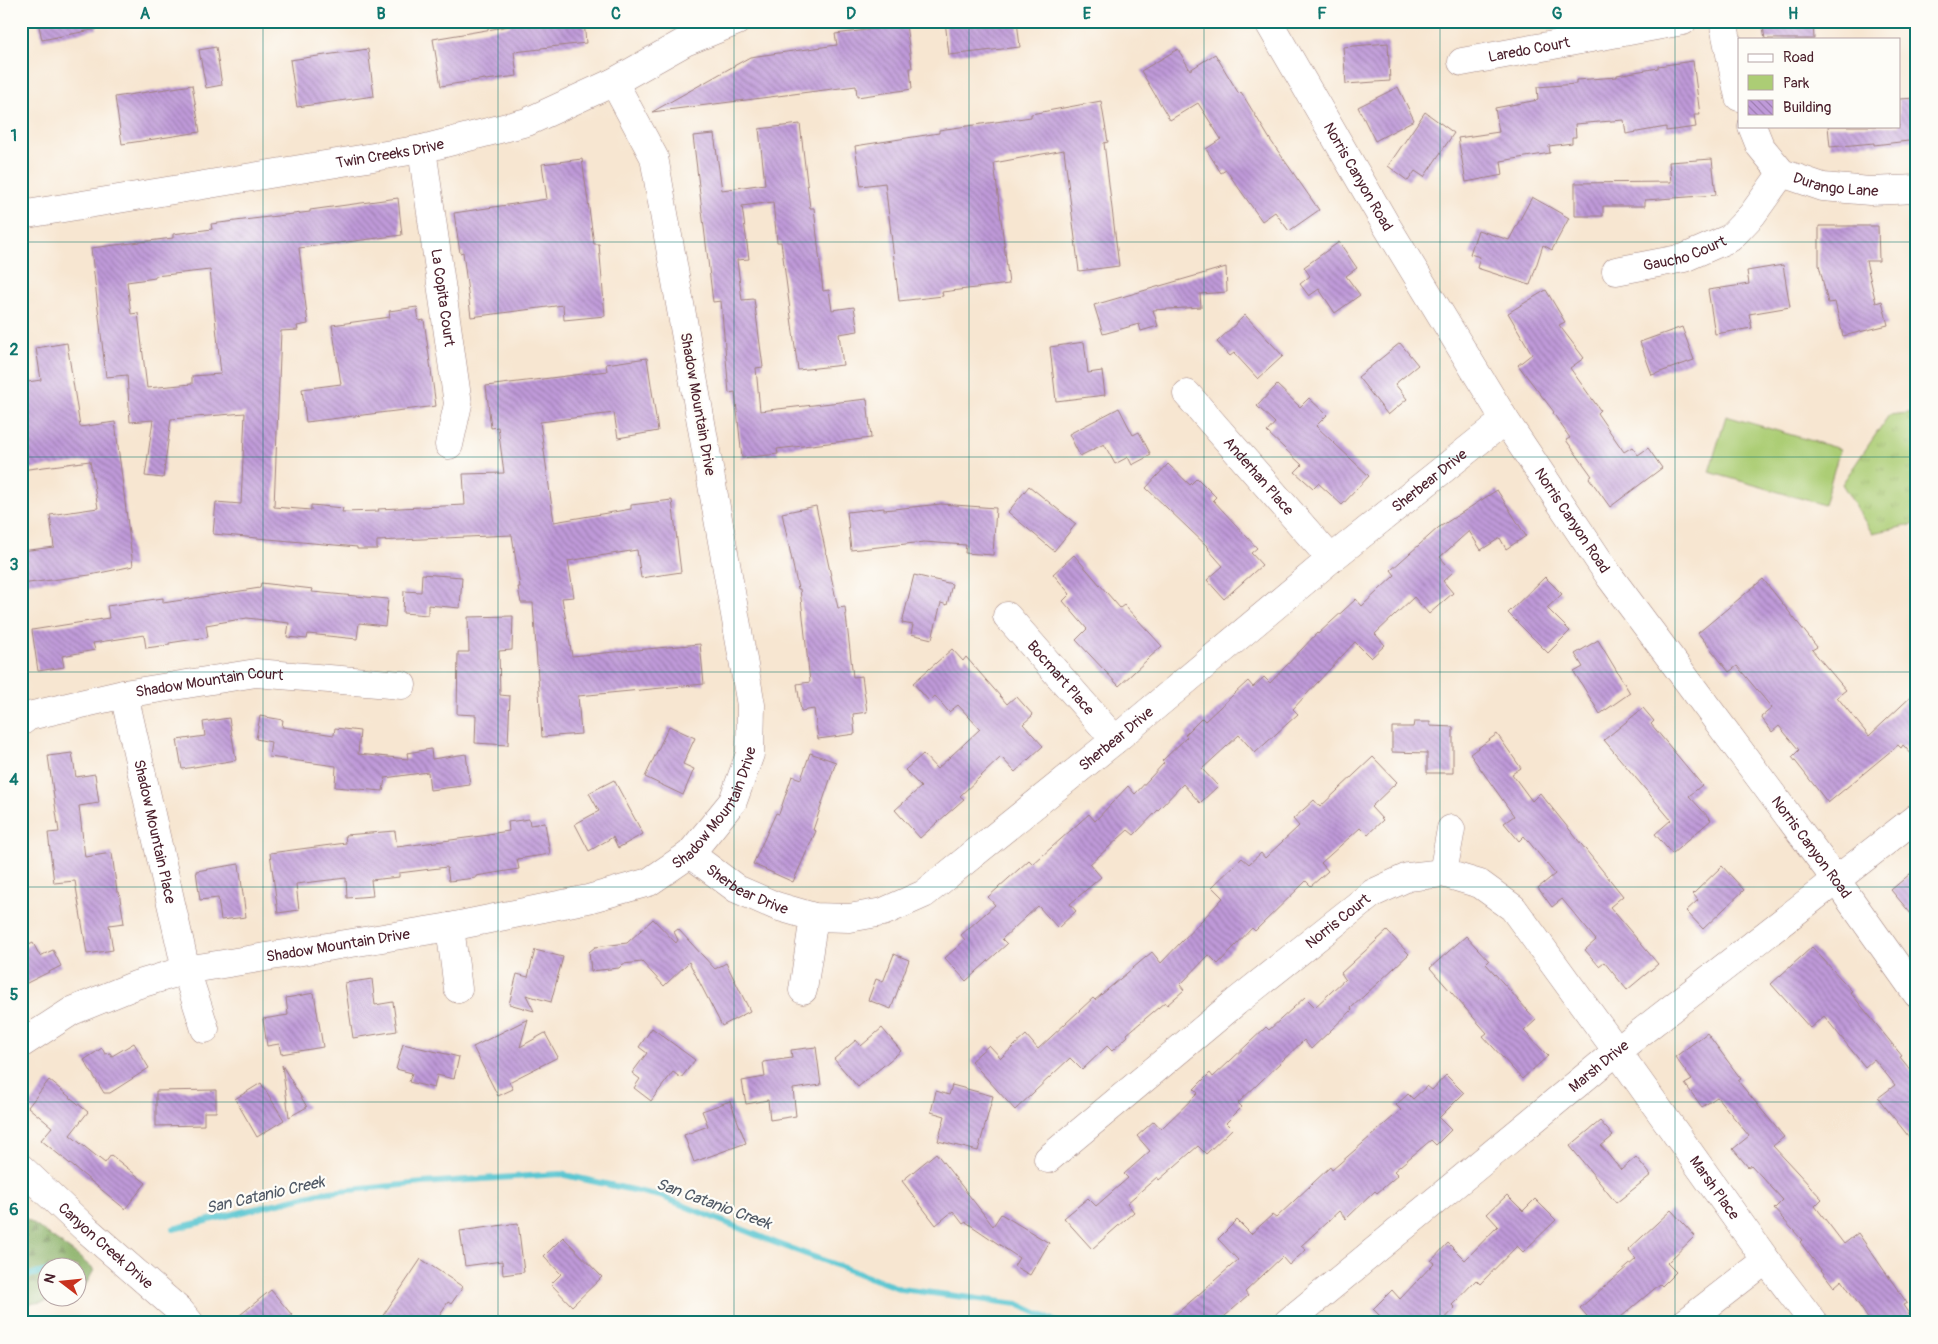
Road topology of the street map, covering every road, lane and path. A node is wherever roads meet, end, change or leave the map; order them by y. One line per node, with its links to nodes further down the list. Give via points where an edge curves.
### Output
1 (736, 21): 6 (street, Twin Creeks Drive, via 685,42)
2 (1268, 21): 15 (street, Norris Canyon Road, via 1384,223)
3 (1684, 21): 5 (street, Laredo Court)
4 (1723, 21): 7 (street)
5 (1462, 62)
6 (614, 82): 9 (street, Twin Creeks Drive, via 527,122); 25 (street, Shadow Mountain Drive, via 654,157 751,704 750,754 733,801)
7 (1738, 92)
8 (1753, 128): 10 (street, Durango Lane, via 1760,146)
9 (422, 149): 12 (street, Twin Creeks Drive); 16 (street, La Copita Court, via 458,404)
10 (1782, 173): 11 (street, Durango Lane, via 1823,188); 13 (street, Gaucho Court, via 1752,215 1730,238 1684,258)
11 (1917, 189)
12 (21, 215)
13 (1616, 271)
14 (1187, 394): 17 (street, Anderhan Place)
15 (1505, 420): 17 (street, Sherbear Drive); 27 (street, Norris Canyon Road, via 1610,577)
16 (449, 445)
17 (1331, 559): 22 (street, Sherbear Drive)
18 (1007, 616): 22 (street, Bocmart Place)
19 (402, 685): 20 (street, Shadow Mountain Court, via 256,673)
20 (124, 694): 21 (street, Shadow Mountain Court, via 29,716); 30 (street, Shadow Mountain Place)
21 (21, 722)
22 (1115, 740): 28 (street, Sherbear Drive, via 924,894 882,912 849,918)
23 (1917, 817): 27 (street, Marsh Drive)
24 (1451, 829): 26 (street)
25 (690, 854): 28 (street, Sherbear Drive, via 737,889 776,906); 29 (street, Shadow Mountain Drive, via 649,882 588,899)
26 (1444, 873): 36 (street, Norris Court, via 1480,884 1513,908); 37 (street, Norris Court, via 1408,877 1373,893)
27 (1836, 880): 33 (street, Norris Canyon Road); 36 (street, Marsh Drive)
28 (814, 917): 32 (street)
29 (450, 927): 30 (street, Shadow Mountain Drive); 31 (street)
30 (186, 970): 34 (street, Shadow Mountain Place); 35 (street, Shadow Mountain Drive, via 136,985 72,1011)
31 (458, 989)
32 (802, 990)
33 (1917, 994)
34 (205, 1029)
35 (21, 1044)
36 (1618, 1051): 39 (street, Marsh Place); 41 (street, Marsh Drive)
37 (1048, 1159)
38 (21, 1168): 40 (street, Canyon Creek Drive)
39 (1766, 1260): 42 (street); 43 (street, Marsh Place)
40 (190, 1323)
41 (1287, 1323)
42 (1685, 1323)
43 (1814, 1323)

